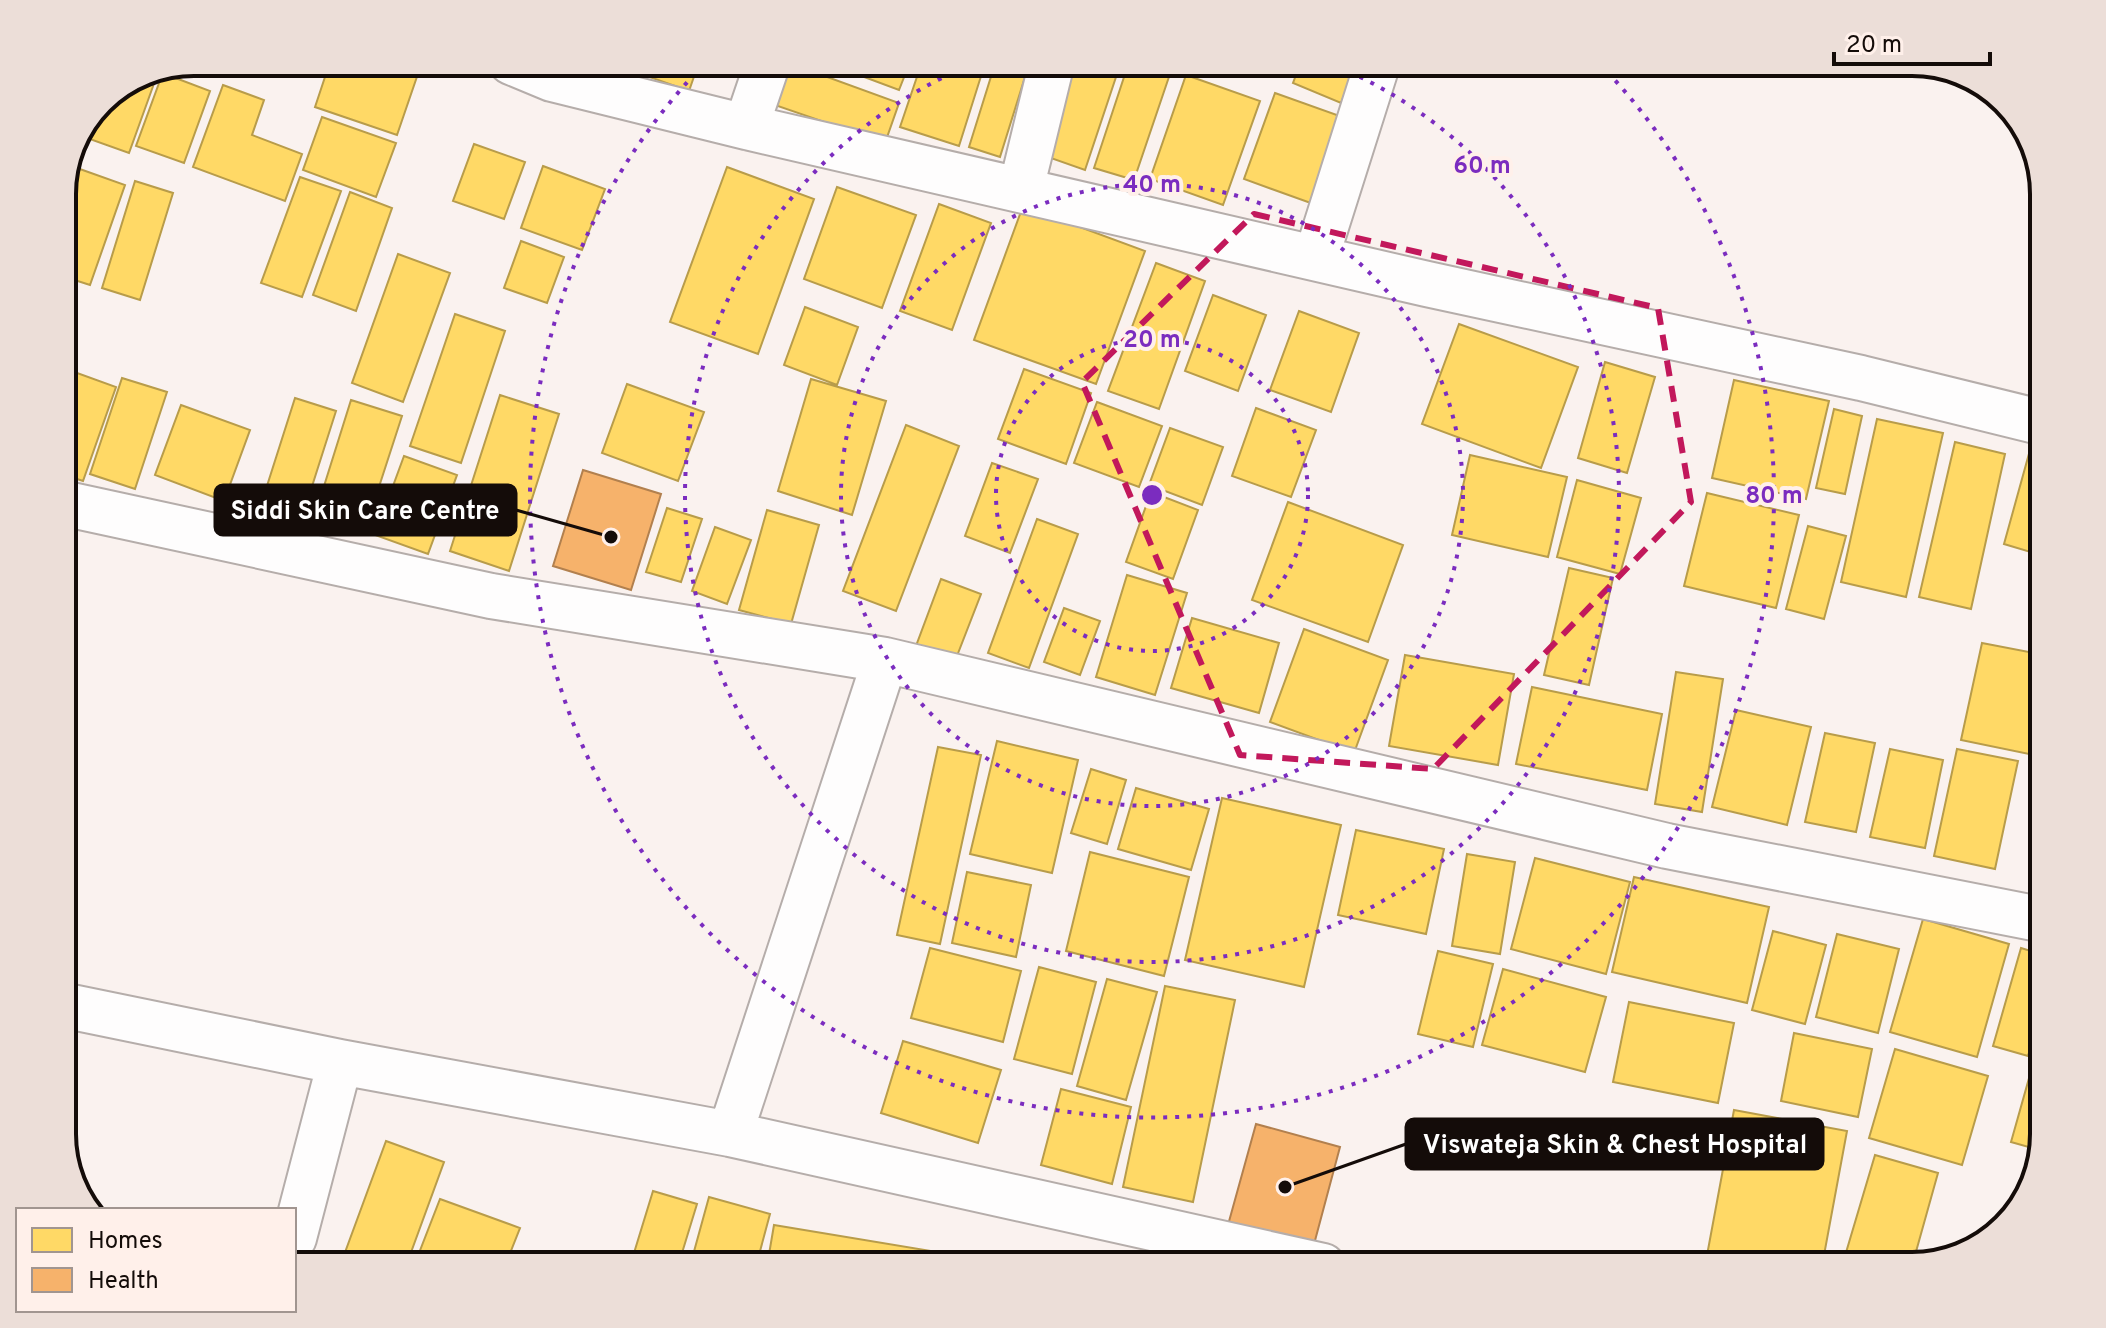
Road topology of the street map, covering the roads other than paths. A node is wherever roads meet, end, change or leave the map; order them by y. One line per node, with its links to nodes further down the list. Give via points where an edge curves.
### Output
1 (545, 76): 5 (street)
2 (763, 76): 5 (street)
3 (1049, 76): 6 (street)
4 (1374, 76): 7 (street)
5 (746, 127): 6 (street)
6 (1021, 189): 7 (street)
7 (1316, 258): 8 (street)
8 (2030, 420)
9 (76, 506): 10 (street, via 491,596)
10 (885, 660): 11 (street, via 1667,846); 14 (street)
11 (2030, 917)
12 (76, 1008): 13 (street)
13 (340, 1062): 14 (street); 15 (street)
14 (730, 1134): 16 (street)
15 (296, 1230)
16 (1260, 1252)

